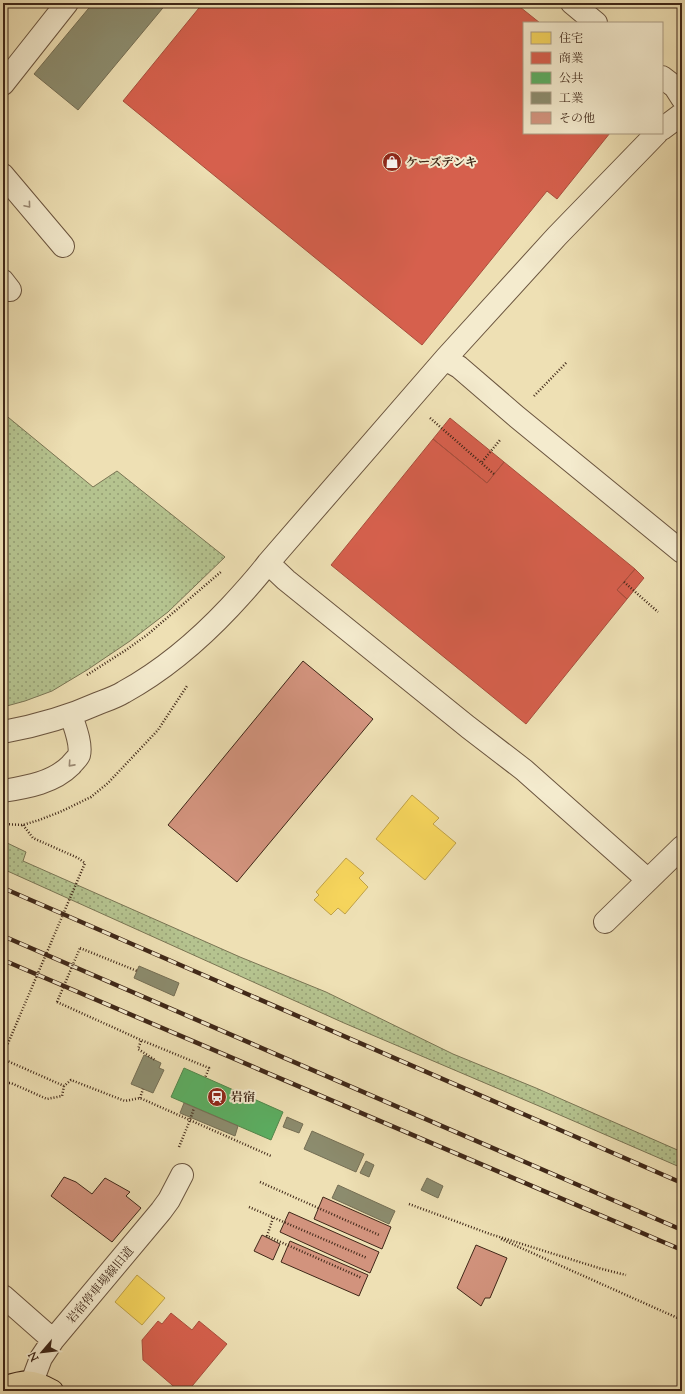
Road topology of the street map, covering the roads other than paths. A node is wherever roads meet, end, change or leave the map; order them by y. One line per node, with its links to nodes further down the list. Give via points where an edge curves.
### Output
1 (67, 3): 5 (street)
2 (572, 3): 3 (street)
3 (595, 22)
4 (663, 78): 6 (street)
5 (3, 84)
6 (682, 98)
7 (682, 114): 8 (street)
8 (663, 128)
9 (656, 134): 12 (street, via 557,236)
10 (3, 175): 11 (street, one-way to 11)
11 (63, 246)
12 (445, 359): 13 (street, via 459,367); 14 (street)
13 (682, 552)
14 (268, 563): 15 (street, via 207,631 181,654 123,693); 19 (street, via 524,770)
15 (71, 715): 16 (street); 17 (street, one-way to 17, via 79,744 79,755 73,763 63,773 48,781)
16 (3, 732)
17 (3, 791)
18 (682, 847): 19 (street)
19 (648, 880): 20 (street)
20 (605, 922)
21 (182, 1175): 23 (street, 岩宿停車場線旧道, via 161,1211)
22 (3, 1296): 23 (street)
23 (53, 1340): 24 (street, 岩宿停車場線旧道, via 41,1358)
24 (32, 1382): 25 (main road); 26 (main road)
25 (3, 1388)
26 (52, 1391)

